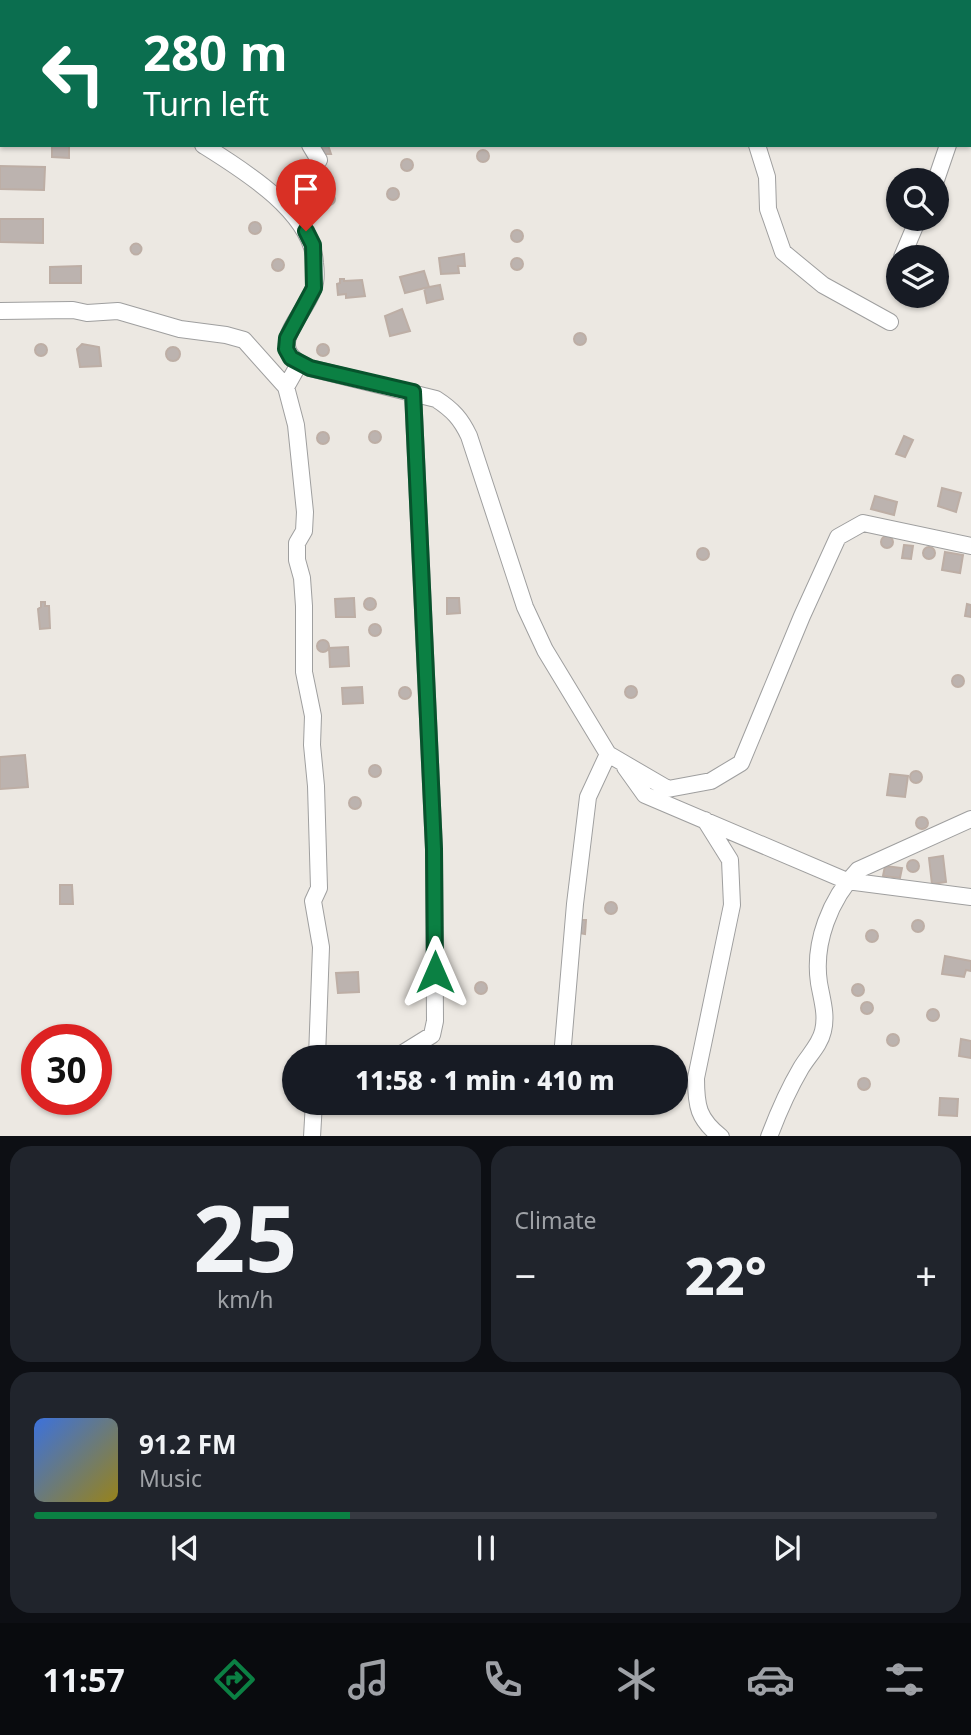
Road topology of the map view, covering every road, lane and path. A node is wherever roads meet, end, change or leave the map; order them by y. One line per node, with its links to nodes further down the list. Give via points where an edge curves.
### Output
1 (0, 61): 2 (street)
2 (0, 72)
3 (206, 147): 11 (street, via 232,162 296,217 313,245 314,288 287,338 286,349)
4 (311, 147): 7 (street)
5 (758, 147): 10 (street, via 767,177 768,209 783,252 823,285)
6 (947, 147): 8 (street)
7 (319, 160)
8 (940, 168)
9 (0, 311): 12 (street, via 118,311 180,329 226,335 244,340)
10 (890, 322)
11 (299, 364): 12 (street); 13 (street)
12 (286, 387): 20 (street, via 296,425 305,512 297,552 304,606 304,672 313,716 319,888 313,901 321,947)
13 (413, 392): 15 (street, via 436,399 461,419 525,607 545,650); 21 (street, via 434,849 435,1021 432,1035)
14 (971, 546): 15 (street, via 863,523 838,537 741,763 711,781 668,789)
15 (614, 758): 17 (street, via 645,795); 22 (street, via 588,796)
16 (971, 819): 18 (street, via 858,870)
17 (705, 820): 18 (street); 25 (street, via 730,860 732,905 696,1078 696,1101 706,1125)
18 (847, 881): 19 (street); 26 (street, via 820,942 818,967 825,1017 820,1042 785,1098)
19 (971, 897)
20 (317, 1045)
21 (415, 1045)
22 (563, 1045)
23 (313, 1115): 24 (street)
24 (312, 1136)
25 (721, 1136)
26 (769, 1136)

